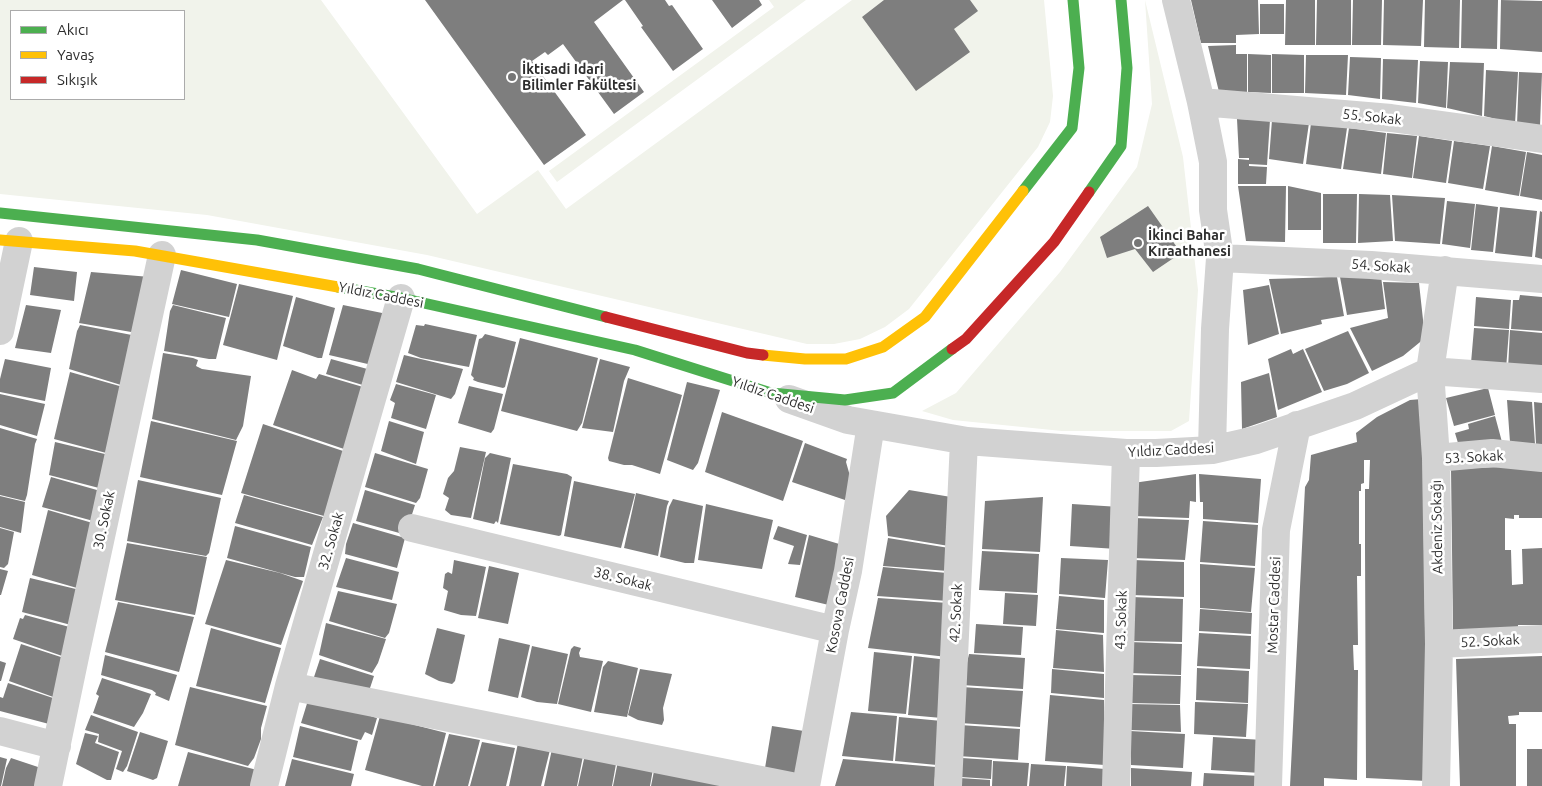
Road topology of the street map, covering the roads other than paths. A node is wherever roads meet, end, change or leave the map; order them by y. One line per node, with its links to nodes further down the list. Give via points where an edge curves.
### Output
1 (1073, 0): 6 (main road, via 1079,68 1072,128 925,317 883,347 846,359 805,359 747,352 418,269 267,242)
2 (1122, 0): 16 (main road, via 1127,68 1122,146 1048,249 966,339 893,392 845,400)
3 (1176, 0): 4 (street)
4 (1201, 102): 5 (street, 55. Sokak, via 1391,118); 9 (street, via 1213,162 1213,210)
5 (1542, 139)
6 (0, 213)
7 (10, 241): 8 (main road, Yıldız Caddesi, via 135,250); 13 (street)
8 (162, 255): 12 (main road, Yıldız Caddesi); 30 (street, 30. Sokak)
9 (1220, 258): 10 (street, 54. Sokak); 20 (street)
10 (1445, 270): 11 (street, 54. Sokak); 14 (street, Akdeniz Sokağı)
11 (1542, 279)
12 (401, 298): 16 (main road, Yıldız Caddesi, via 635,350); 28 (street, 32. Sokak)
13 (0, 331)
14 (1430, 371): 15 (street, Yıldız Caddesi); 18 (street, Yıldız Caddesi, via 1355,406); 22 (street, Akdeniz Sokağı)
15 (1542, 379)
16 (771, 393): 17 (street, Yıldız Caddesi, via 848,420)
17 (871, 424): 19 (street, Yıldız Caddesi); 25 (street, Kosova Caddesi, via 848,572)
18 (1297, 425): 20 (street, Yıldız Caddesi, via 1256,440); 37 (street, Mostar Caddesi, via 1276,530)
19 (964, 441): 21 (street, Yıldız Caddesi); 35 (street, 42. Sokak)
20 (1212, 450): 21 (street, Yıldız Caddesi)
21 (1126, 453): 36 (street, 43. Sokak)
22 (1436, 458): 23 (street, 53. Sokak, via 1492,453); 27 (street, Akdeniz Sokağı)
23 (1542, 458)
24 (412, 528): 25 (street, 38. Sokak)
25 (835, 630): 34 (street, Kosova Caddesi)
26 (1542, 639): 27 (street, 52. Sokak)
27 (1439, 644): 38 (street, Akdeniz Sokağı)
28 (289, 686): 32 (street, 32. Sokak); 33 (street)
29 (0, 731): 30 (street)
30 (57, 746): 31 (street, 30. Sokak)
31 (49, 786)
32 (264, 786)
33 (792, 786)
34 (806, 786)
35 (948, 786)
36 (1116, 786)
37 (1268, 786)
38 (1436, 786)

